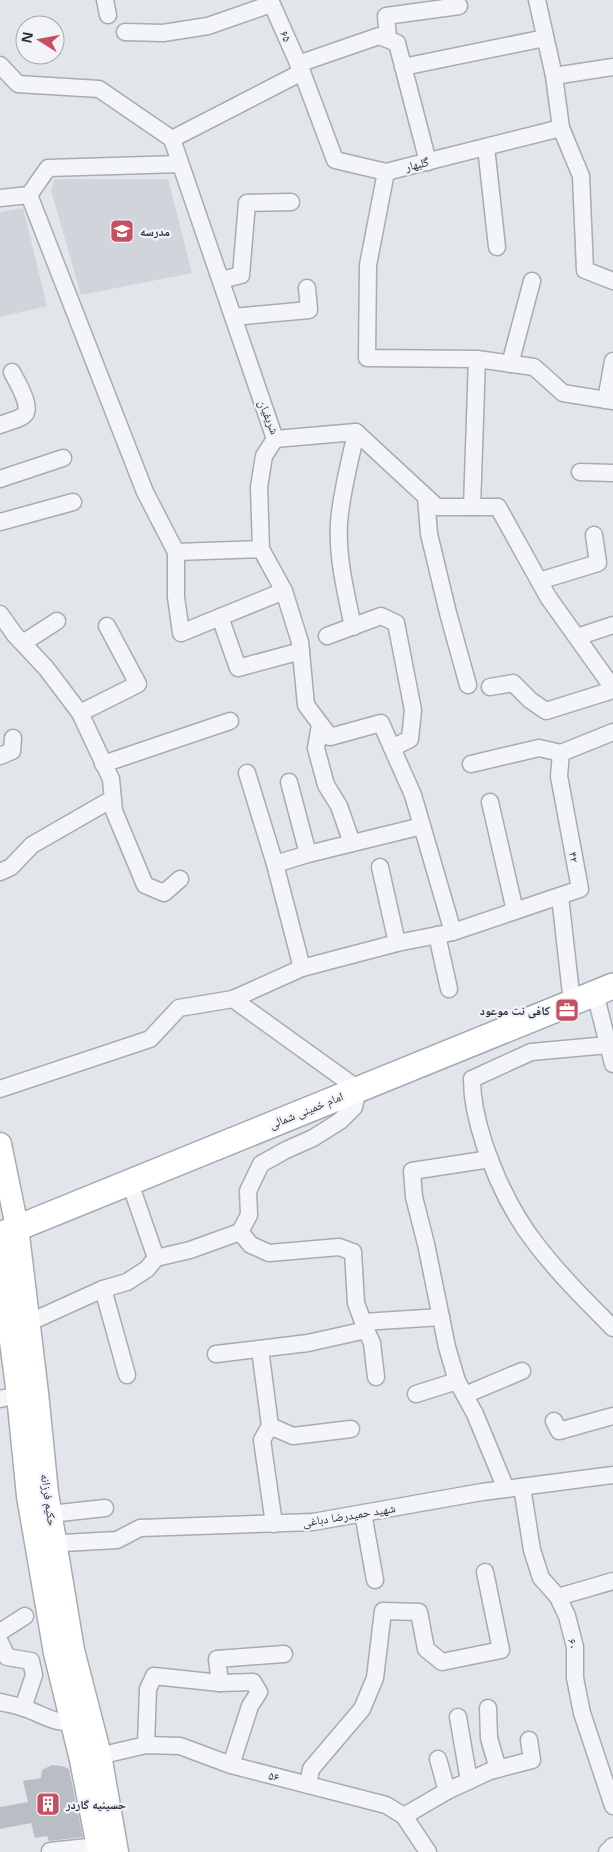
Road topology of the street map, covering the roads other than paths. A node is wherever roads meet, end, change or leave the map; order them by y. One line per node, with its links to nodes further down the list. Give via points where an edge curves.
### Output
1 (537, 0): 6 (street)
2 (271, 2): 5 (street, via 208,26 163,33); 11 (street, ۶۵)
3 (412, 6): 4 (street); 7 (street, via 386,16)
4 (459, 6)
5 (125, 32)
6 (546, 38): 9 (street); 12 (street)
7 (388, 39): 9 (street, via 397,43); 11 (street, via 379,36)
8 (0, 65): 14 (street, via 18,84 99,89)
9 (403, 67): 16 (street)
10 (613, 67): 12 (street)
11 (300, 68): 14 (street); 18 (street, گلبهار, via 335,160)
12 (554, 76): 13 (street)
13 (561, 128): 15 (street, گلبهار); 24 (street, via 582,176 585,270)
14 (172, 139): 17 (street, شریفیان)
15 (486, 147): 16 (street, گلبهار); 22 (street)
16 (428, 162): 18 (street, گلبهار)
17 (180, 164): 19 (street, via 48,168); 23 (street, شریفیان)
18 (386, 172): 28 (street, via 368,265 367,358)
19 (29, 195): 20 (street); 46 (street, via 145,492)
20 (0, 198)
21 (291, 202): 23 (street, via 247,203 241,276)
22 (497, 247)
23 (220, 280): 27 (street, شریفیان)
24 (613, 280)
25 (532, 281): 30 (street)
26 (307, 288): 27 (street, via 309,310)
27 (233, 317): 35 (street, شریفیان)
28 (476, 359): 30 (street); 42 (street)
29 (613, 361): 32 (street)
30 (510, 364): 32 (street, via 534,367 563,393)
31 (12, 372): 33 (street, via 27,411 23,416)
32 (610, 401)
33 (0, 425)
34 (356, 432): 35 (street, شریفیان); 40 (street); 54 (street, via 339,523 340,560)
35 (275, 438): 45 (street, via 264,456 259,486)
36 (63, 458): 39 (street)
37 (580, 472): 38 (street)
38 (613, 474)
39 (0, 479)
40 (426, 497): 42 (street, via 437,507); 59 (street, via 429,534)
41 (73, 502): 43 (street)
42 (472, 507): 47 (street, via 498,507)
43 (0, 522)
44 (594, 535): 47 (street, via 598,563)
45 (261, 549): 46 (street); 48 (street)
46 (176, 552): 50 (street, via 176,597 181,633)
47 (539, 581): 56 (street)
48 (284, 591): 50 (street); 58 (street)
49 (0, 614): 57 (street)
50 (220, 617): 58 (street, via 238,668)
51 (57, 621): 57 (street)
52 (613, 625): 56 (street)
53 (107, 626): 62 (street, via 138,684)
54 (353, 627): 55 (street); 67 (street, via 381,616 396,623 413,710 410,739)
55 (327, 636)
56 (577, 637): 61 (street)
57 (23, 643): 62 (street)
58 (301, 651): 64 (street, via 306,705)
59 (468, 685)
60 (490, 687): 61 (street, via 513,683 546,711)
61 (613, 689)
62 (80, 713): 70 (street)
63 (230, 721): 70 (street)
64 (320, 725): 67 (street, via 330,737 381,723); 77 (street, via 316,748 326,785 339,806)
65 (613, 732): 68 (street)
66 (13, 738): 69 (street, via 12,751)
67 (392, 748): 76 (street, via 413,795)
68 (560, 753): 71 (street, via 539,748); 83 (street, ۴۲, via 559,776 580,889)
69 (0, 756)
70 (103, 764): 74 (street, via 110,779)
71 (471, 764)
72 (246, 773): 79 (street)
73 (289, 782): 78 (street)
74 (112, 799): 81 (street, via 32,845 11,868); 82 (street, via 144,886 164,893)
75 (490, 802): 84 (street)
76 (422, 826): 77 (street); 85 (street)
77 (352, 843): 78 (street)
78 (308, 854): 79 (street)
79 (275, 864): 87 (street)
80 (380, 867): 86 (street)
81 (0, 872)
82 (180, 879)
83 (560, 896): 84 (street); 91 (street)
84 (515, 911): 85 (street)
85 (445, 933): 86 (street); 88 (street)
86 (397, 943): 87 (street)
87 (302, 968): 90 (street)
88 (449, 989)
89 (604, 990): 91 (main road, امام خمینی شمالی); 92 (street)
90 (233, 998): 94 (street, via 179,1008 150,1039); 95 (street)
91 (572, 1003): 95 (main road, امام خمینی شمالی)
92 (608, 1044): 93 (street); 97 (street, via 531,1052 472,1079 474,1107)
93 (613, 1064)
94 (0, 1089)
95 (358, 1089): 98 (main road, امام خمینی شمالی); 99 (street, via 354,1107 340,1120 313,1138 261,1164 248,1191 249,1215)
96 (0, 1144): 100 (street, حکیم فرزانه)
97 (490, 1159): 103 (street, ۶۰, via 412,1172 414,1197); 105 (street, via 516,1213 535,1243)
98 (130, 1182): 100 (main road, امام خمینی شمالی); 101 (street)
99 (240, 1232): 101 (street); 104 (street, via 251,1245 269,1253 339,1247 353,1252 356,1302)
100 (4, 1233): 106 (street, حکیم فرزانه)
101 (156, 1258): 102 (street, via 147,1269 127,1282)
102 (102, 1289): 106 (street); 110 (street)
103 (441, 1317): 104 (street); 112 (street, ۶۰)
104 (364, 1326): 107 (street, via 308,1343); 111 (street, via 372,1343)
105 (613, 1328)
106 (12, 1330): 114 (street, حکیم فرزانه); 123 (street, حکیم فرزانه)
107 (260, 1350): 108 (street); 117 (street)
108 (216, 1354)
109 (522, 1371): 112 (street)
110 (127, 1375)
111 (376, 1377)
112 (461, 1388): 113 (street); 120 (street, ۶۰, via 493,1455)
113 (416, 1394)
114 (9, 1397): 125 (street, حکیم فرزانه, via 28,1496)
115 (613, 1416): 116 (street, via 559,1431)
116 (554, 1421)
117 (270, 1426): 118 (street, via 293,1436); 124 (street, via 262,1440)
118 (351, 1429)
119 (613, 1475): 120 (street, شهید حمیدرضا دباغی)
120 (514, 1488): 122 (street, شهید حمیدرضا دباغی); 129 (street, ۶۰, via 541,1578)
121 (105, 1508): 123 (street)
122 (363, 1513): 124 (street, شهید حمیدرضا دباغی, via 313,1522); 127 (street)
123 (50, 1514): 125 (street, حکیم فرزانه)
124 (274, 1524): 125 (street, شهید حمیدرضا دباغی, via 140,1528 117,1540)
125 (47, 1544): 139 (street, حکیم فرزانه, via 55,1653)
126 (485, 1572): 147 (street, via 501,1650 442,1662 426,1649 419,1612 383,1611 375,1678 369,1694 362,1709 311,1769)
127 (376, 1580)
128 (613, 1581): 129 (street)
129 (558, 1597): 149 (street, ۶۰, via 575,1647 575,1678 582,1713)
130 (25, 1616): 131 (street)
131 (0, 1632)
132 (0, 1642): 136 (street, via 7,1657 31,1661 34,1675)
133 (284, 1654): 134 (street, via 217,1659)
134 (220, 1683): 141 (street, via 154,1676 148,1689); 144 (street, via 253,1682 258,1692 250,1706)
135 (0, 1702): 136 (street)
136 (23, 1708): 139 (street, via 52,1720)
137 (488, 1708): 145 (street, via 489,1738)
138 (458, 1717): 146 (street)
139 (81, 1720): 142 (street, حکیم فرزانه)
140 (529, 1740): 145 (street, via 532,1760)
141 (146, 1745): 142 (street, ۵۶); 144 (street, ۵۶, via 180,1746)
142 (90, 1758): 152 (street, حکیم فرزانه)
143 (438, 1760): 148 (street)
144 (231, 1765): 147 (street, ۵۶)
145 (498, 1769): 146 (street)
146 (469, 1781): 148 (street)
147 (308, 1785): 150 (street, ۵۶, via 386,1805)
148 (447, 1791): 150 (street)
149 (613, 1806)
150 (404, 1816): 154 (street, ۵۶)
151 (613, 1846): 155 (street)
152 (107, 1849): 153 (street)
153 (50, 1850)
154 (428, 1852)
155 (607, 1852)

